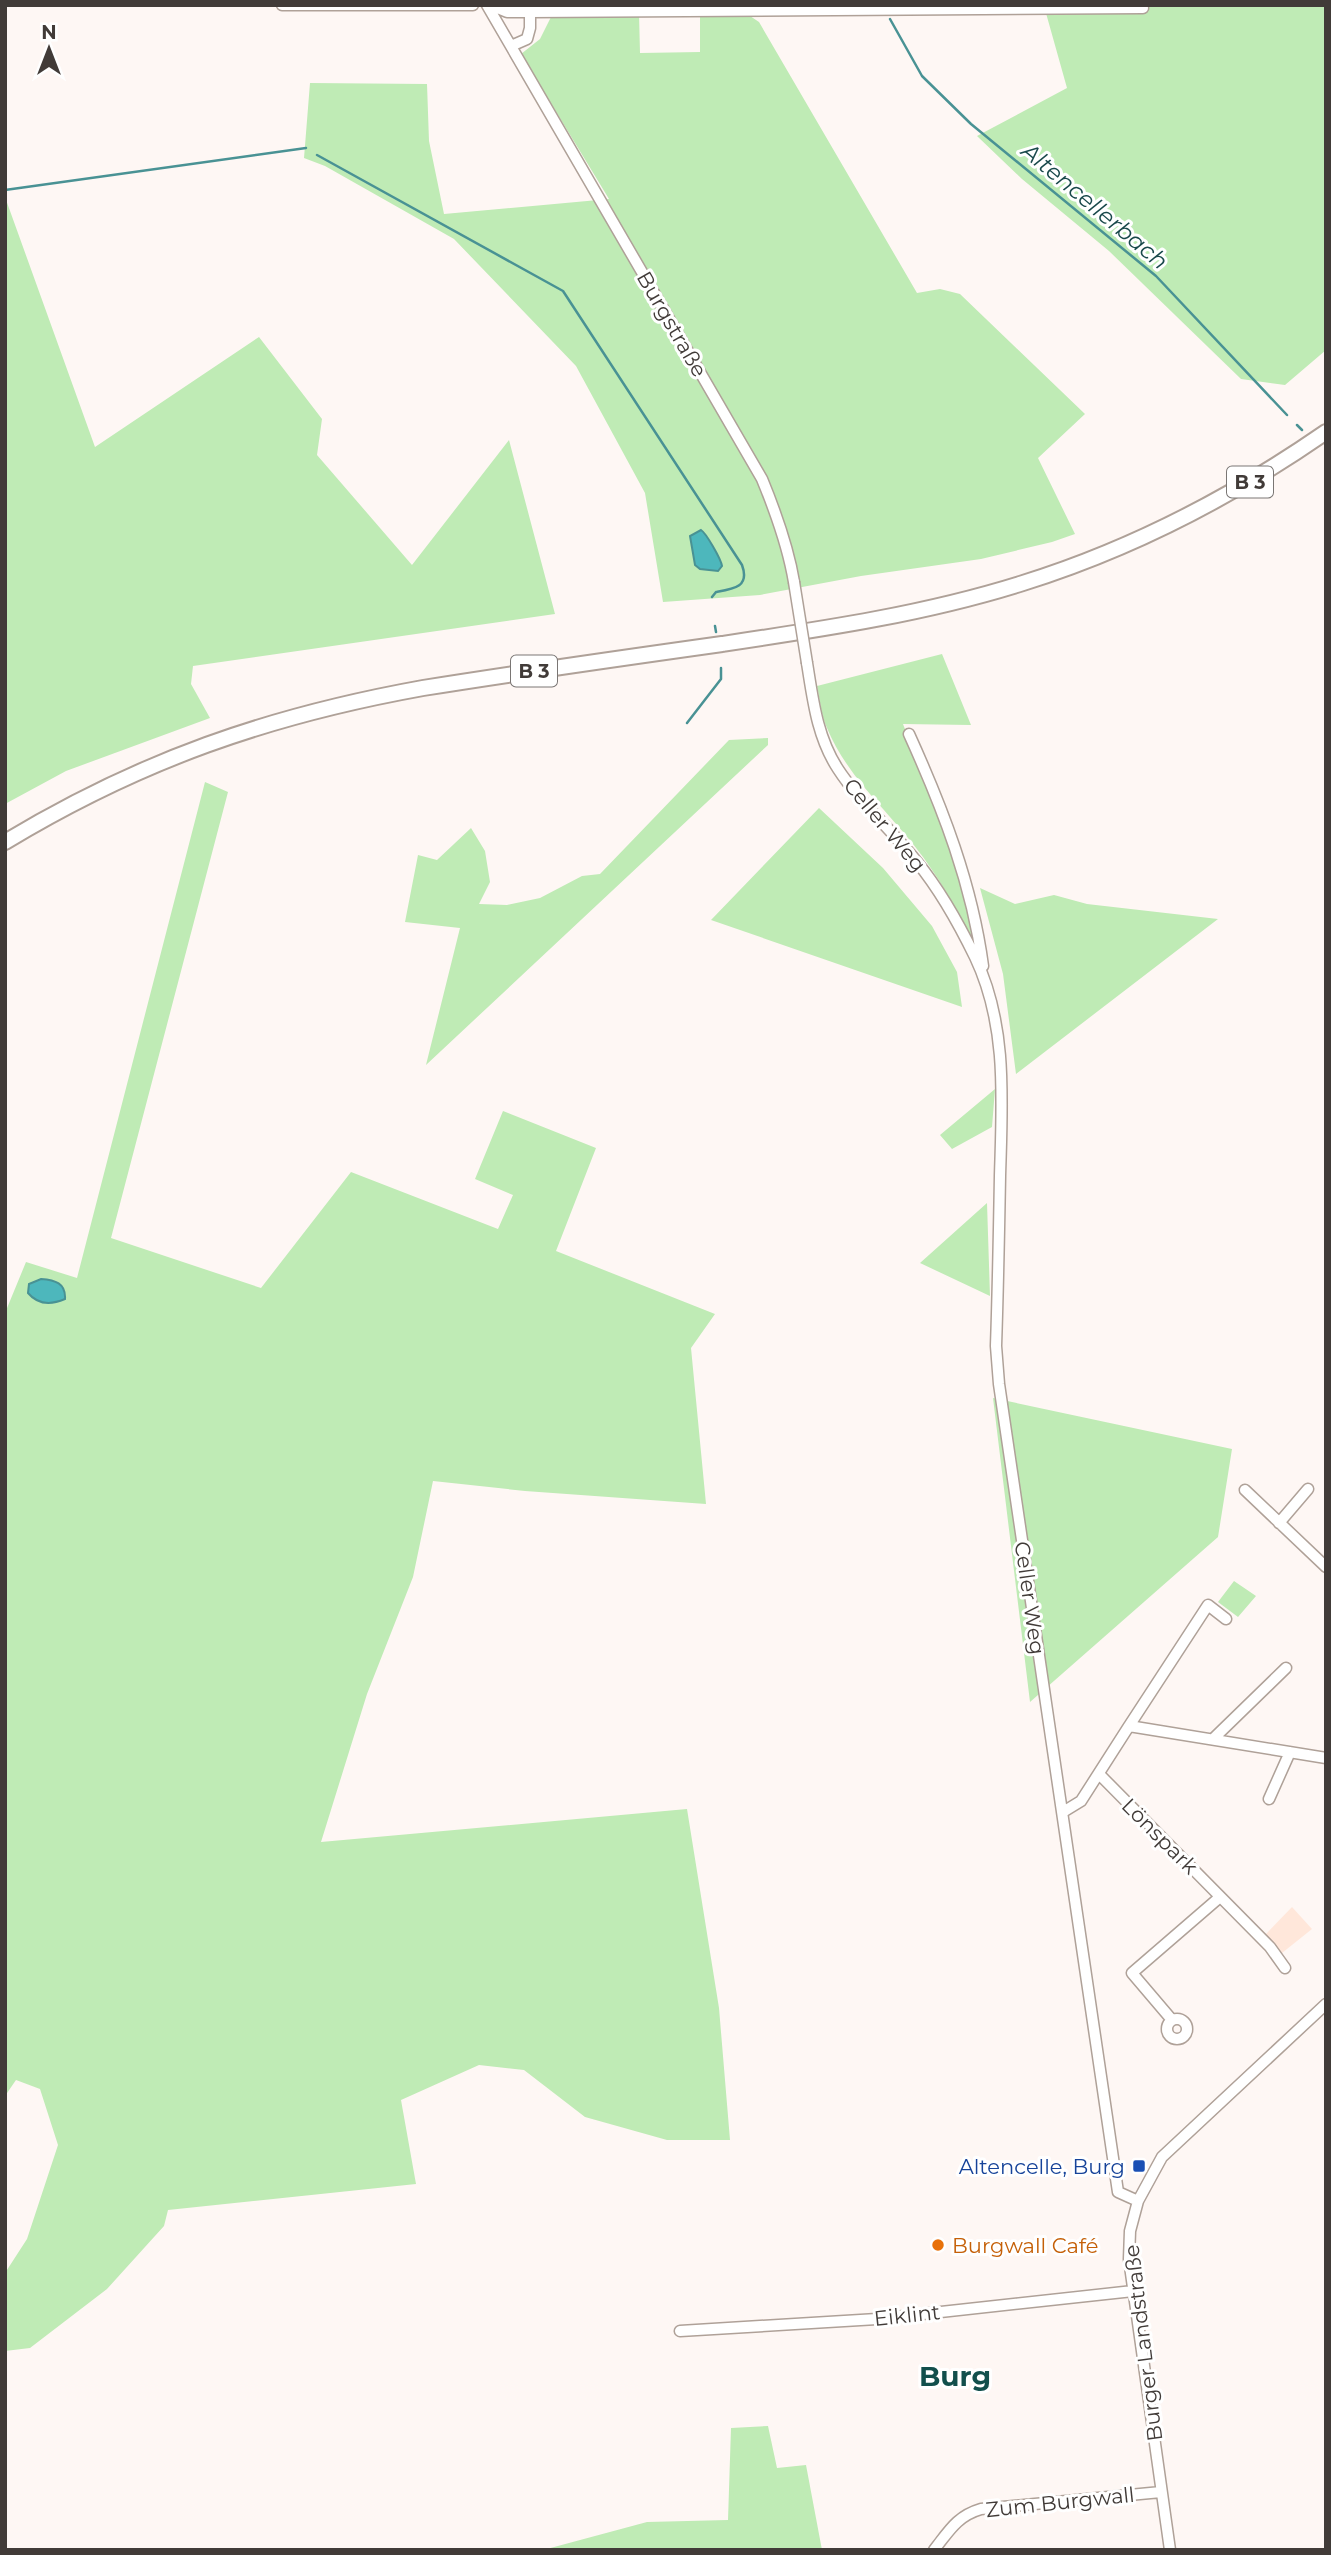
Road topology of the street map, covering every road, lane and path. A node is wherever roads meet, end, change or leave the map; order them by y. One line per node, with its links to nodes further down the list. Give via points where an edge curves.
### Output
1 (282, 5): 2 (street)
2 (472, 5)
3 (489, 5): 5 (street, via 507,12); 6 (street, Burgstraße)
4 (1143, 8): 5 (street)
5 (530, 12): 6 (street, via 527,39)
6 (511, 46): 8 (street, Burgstraße, bridge, via 762,479 790,558)
7 (1326, 432): 10 (highway, B 3, via 1184,519 1024,583 880,618 423,688 307,713 168,758 76,801)
8 (807, 663): 11 (street, Celler Weg, via 819,728 838,769 924,872)
9 (908, 734): 11 (street, Celler Weg, via 957,852 976,917)
10 (5, 842)
11 (985, 980): 24 (street, Celler Weg, via 999,1035 1002,1087 999,1384)
12 (1308, 1489): 14 (street)
13 (1245, 1490): 14 (street)
14 (1279, 1523): 15 (street)
15 (1326, 1567)
16 (1226, 1619): 18 (street, via 1209,1605)
17 (1286, 1668): 19 (street)
18 (1129, 1726): 19 (street); 22 (street)
19 (1213, 1739): 20 (street)
20 (1290, 1752): 21 (street); 23 (street)
21 (1326, 1758)
22 (1099, 1774): 24 (street, via 1080,1801); 25 (street, Lönspark)
23 (1269, 1799)
24 (1063, 1812): 29 (street, Celler Weg, via 1118,2192)
25 (1220, 1897): 26 (street, Lönspark); 28 (street, via 1132,1973)
26 (1285, 1968)
27 (1326, 2004): 29 (street, Burger Landstraße, via 1161,2157)
28 (1172, 2020)
29 (1138, 2201): 30 (street, Burger Landstraße, via 1130,2231)
30 (1133, 2291): 31 (street, Eiklint, via 877,2319); 32 (street, Burger Landstraße)
31 (680, 2331)
32 (1161, 2492): 33 (street, Zum Burgwall, via 981,2509 966,2514); 34 (street, Burger Landstraße)
33 (934, 2550)
34 (1170, 2550)

